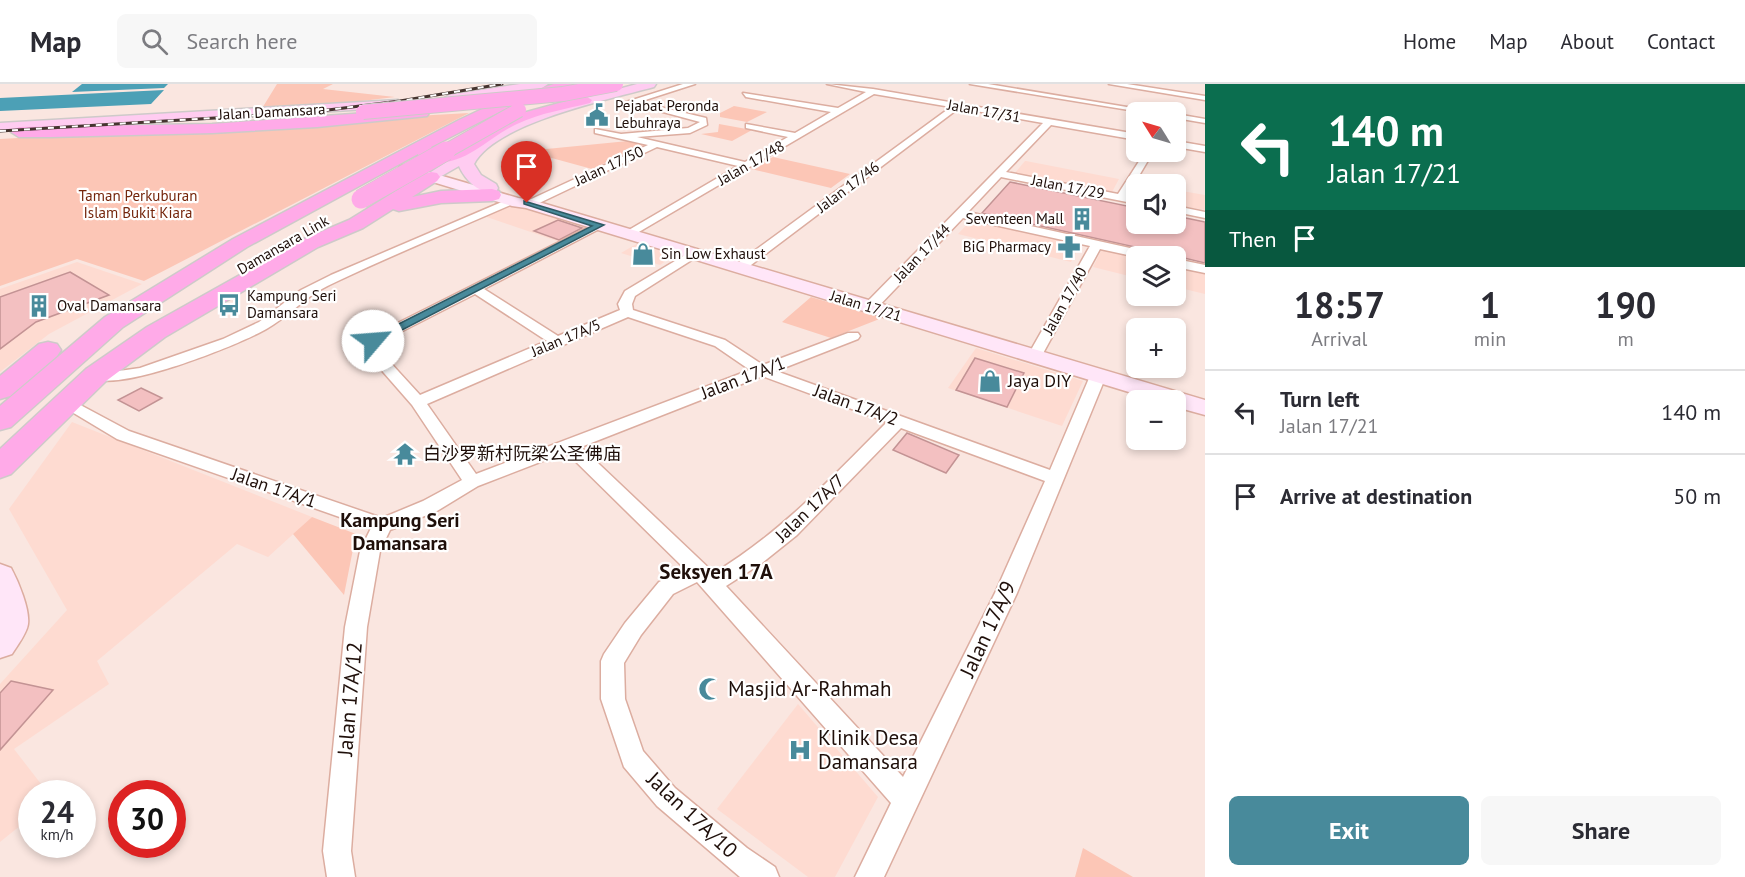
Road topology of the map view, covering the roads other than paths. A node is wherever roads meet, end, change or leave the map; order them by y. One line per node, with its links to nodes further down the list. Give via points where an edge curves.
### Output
1 (542, 84): 22 (main road, Jalan Damansara, via 422,102)
2 (568, 84): 20 (highway, Damansara Link, via 500,106); 32 (highway, via 507,109)
3 (587, 84): 39 (highway, Damansara Link, bridge, via 519,110)
4 (615, 84): 24 (highway, bridge, via 563,94 363,112)
5 (650, 84): 13 (main road)
6 (691, 84): 27 (street, via 630,102 693,116 704,123 690,130)
7 (831, 84): 10 (street, Jalan 17/31)
8 (974, 84): 15 (street)
9 (1113, 84): 12 (street)
10 (873, 91): 14 (street, Jalan 17/31); 16 (street, Jalan 17/48)
11 (746, 95): 16 (street)
12 (1205, 98)
13 (585, 100): 32 (highway, via 512,121 449,158 426,158); 33 (main road, via 515,125)
14 (957, 106): 19 (street, Jalan 17/31); 56 (street, Jalan 17/46)
15 (1126, 109)
16 (839, 111): 28 (street, Jalan 17/48)
17 (1186, 118): 18 (street)
18 (1205, 121)
19 (1049, 122): 26 (street, Jalan 17/31); 37 (street, Jalan 17/44)
20 (464, 123): 24 (highway, via 480,110 214,130); 52 (highway, Damansara Link)
21 (749, 126): 28 (street)
22 (0, 127)
23 (598, 131): 27 (street)
24 (19, 132): 25 (main road)
25 (0, 133)
26 (1126, 135)
27 (622, 136): 29 (street)
28 (796, 136): 35 (street, Jalan 17/48)
29 (657, 144): 35 (street); 43 (street, Jalan 17/50)
30 (1186, 146): 31 (street)
31 (1205, 149)
32 (427, 151): 36 (highway)
33 (473, 151): 38 (main road); 40 (main road, via 466,164 468,170)
34 (1143, 162): 41 (street)
35 (747, 165): 49 (street, Jalan 17/48)
36 (402, 166): 38 (street, Jalan 17/21); 39 (highway)
37 (999, 174): 41 (street, Jalan 17/29); 45 (street, Jalan 17/44)
38 (434, 175): 40 (street, Jalan 17/21); 47 (highway)
39 (363, 192): 50 (highway, via 382,182 393,184 396,189); 62 (highway, via 153,303); 74 (highway, Damansara Link, via 126,337 79,370)
40 (491, 192): 43 (street, Jalan 17/21); 47 (highway, via 422,199)
41 (1121, 198): 42 (street, Jalan 17/29)
42 (1126, 199)
43 (522, 202): 48 (street, Jalan 17/21); 66 (street, via 335,278 306,293 264,325 228,342 143,372)
44 (1186, 211): 46 (street)
45 (960, 214): 51 (street); 59 (street, Jalan 17/44)
46 (1205, 215)
47 (356, 224): 50 (highway)
48 (600, 225): 49 (street, Jalan 17/21); 58 (street)
49 (628, 234): 54 (street, Jalan 17/21)
50 (311, 243): 66 (highway, via 156,332)
51 (1096, 244): 53 (street); 64 (street, Jalan 17/40)
52 (233, 247): 62 (highway, Damansara Link); 68 (highway, via 182,269 72,332)
53 (1126, 251)
54 (694, 254): 56 (street, Jalan 17/21); 60 (street, via 630,294 625,304)
55 (1186, 265): 57 (street)
56 (739, 268): 59 (street, Jalan 17/21)
57 (1205, 270)
58 (476, 288): 63 (street); 69 (street, via 373,341 370,349)
59 (870, 307): 64 (street, Jalan 17/21)
60 (627, 312): 63 (street, Jalan 17A/5); 65 (street, Jalan 17A/2, via 720,343)
61 (853, 336): 65 (street, Jalan 17A/1)
62 (92, 340): 72 (highway, Damansara Link)
63 (557, 342): 69 (street, Jalan 17A/5)
64 (1034, 357): 67 (street, Jalan 17/21)
65 (762, 371): 73 (street, Jalan 17A/2); 75 (street, Jalan 17A/1)
66 (96, 375): 70 (highway)
67 (1098, 376): 71 (street, Jalan 17/21); 77 (street, Jalan 17A/9)
68 (0, 390)
69 (418, 402): 78 (street)
70 (65, 403): 76 (highway); 79 (street, Jalan 17A/1, via 123,435)
71 (1205, 408)
72 (0, 421)
73 (898, 421): 77 (street, Jalan 17A/2); 81 (street, Jalan 17A/7, via 790,530 754,558)
74 (0, 440)
75 (569, 444): 78 (street, Jalan 17A/1); 81 (street)
76 (0, 468)
77 (1055, 478): 83 (street, Jalan 17A/9, via 1006,593)
78 (472, 482): 79 (street, Jalan 17A/1, via 430,507)
79 (382, 525): 84 (street, Jalan 17A/12, via 370,551 356,627 337,851)
80 (0, 576): 82 (street, via 12,624)
81 (706, 577): 83 (street); 85 (street, Jalan 17A/10, via 666,588 633,629 612,662 613,699 633,759 666,797)
82 (0, 644)
83 (906, 800): 86 (street, Jalan 17A/9)
84 (341, 877)
85 (765, 877)
86 (869, 877)

